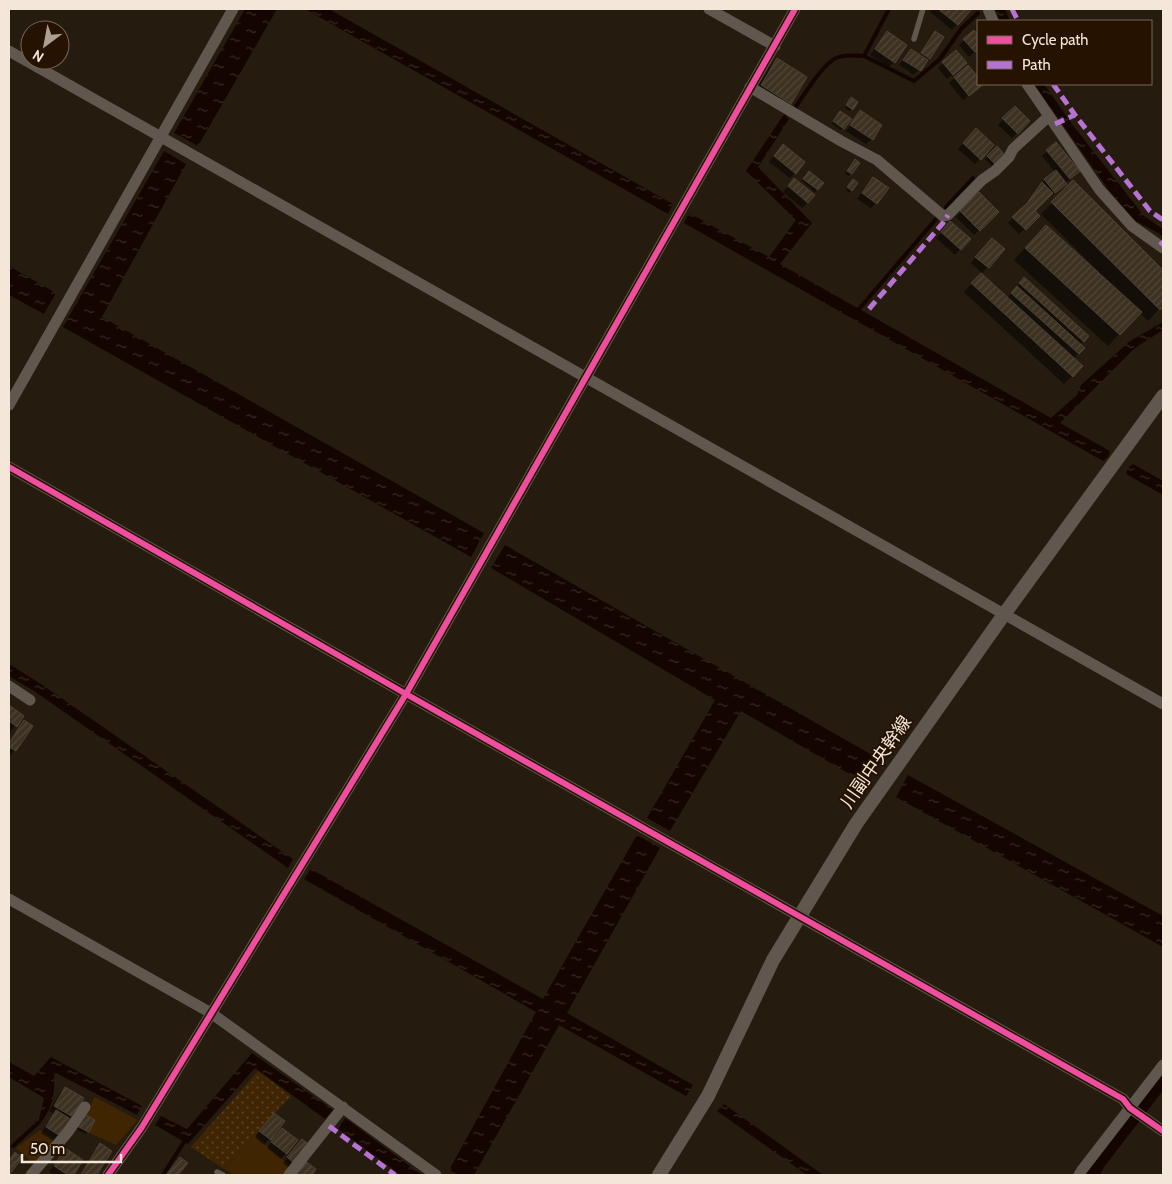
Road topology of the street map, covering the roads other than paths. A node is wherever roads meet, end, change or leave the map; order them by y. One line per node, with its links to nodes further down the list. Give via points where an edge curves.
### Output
1 (233, 9): 11 (street)
2 (709, 9): 6 (street)
3 (795, 9): 6 (street)
4 (923, 9): 5 (lane)
5 (914, 39)
6 (775, 46): 9 (street)
7 (9, 51): 11 (street)
8 (1028, 85): 10 (street)
9 (750, 87): 10 (street, via 877,160 943,216 948,215); 13 (street)
10 (1049, 116): 12 (street, via 1099,189 1132,226)
11 (160, 138): 13 (street); 15 (street)
12 (1163, 248)
13 (586, 378): 17 (street); 19 (street)
14 (1163, 396): 17 (street, 川副中央幹線)
15 (9, 405)
16 (9, 467): 19 (street)
17 (1005, 613): 21 (street); 23 (street, 川副中央幹線, via 856,824)
18 (9, 686): 20 (street)
19 (406, 694): 23 (street); 24 (street)
20 (30, 700)
21 (1163, 704)
22 (9, 899): 24 (street)
23 (799, 915): 28 (street, via 1123,1099); 34 (street, 川副中央幹線, via 773,960 708,1096)
24 (211, 1013): 27 (street); 31 (street, via 142,1127)
25 (1163, 1065): 28 (street)
26 (85, 1107): 30 (street, via 68,1132)
27 (344, 1107): 32 (street); 33 (street)
28 (1130, 1108): 29 (street); 35 (street)
29 (1163, 1131)
30 (30, 1175)
31 (108, 1175)
32 (289, 1175)
33 (436, 1175)
34 (659, 1175)
35 (1079, 1175)

